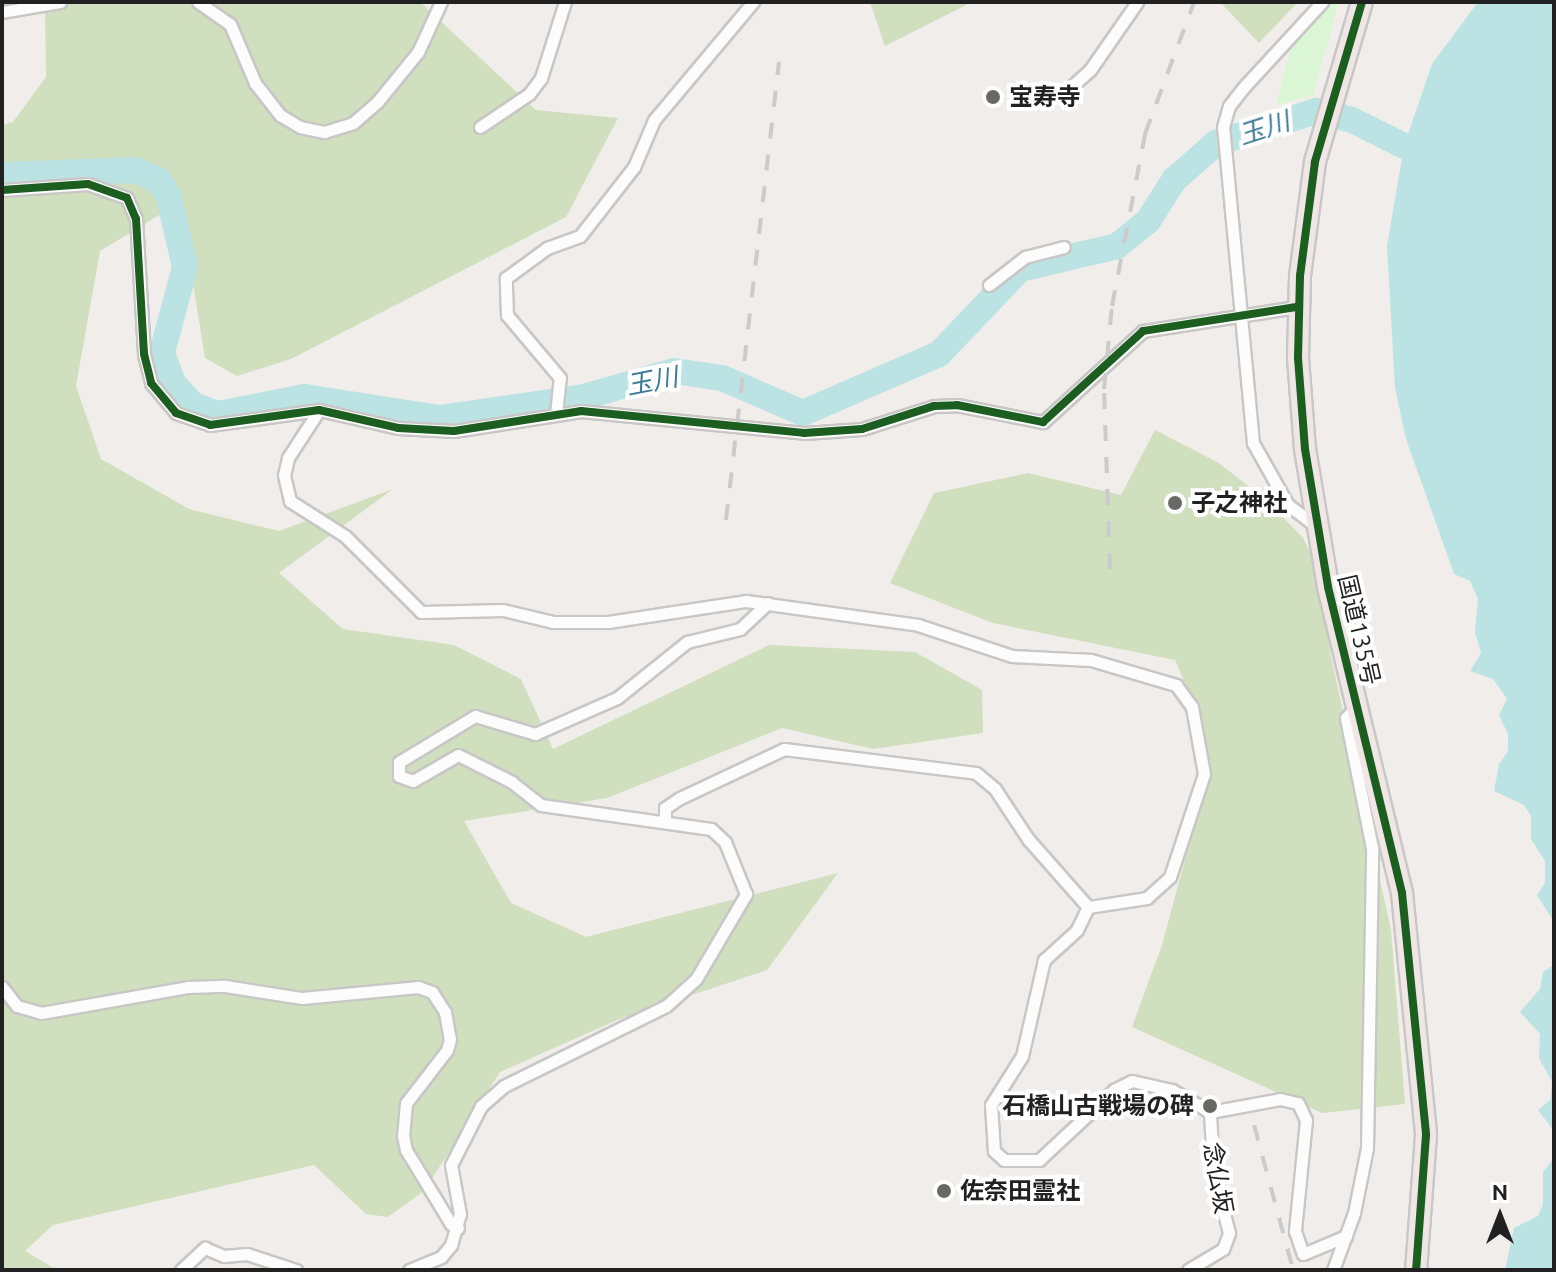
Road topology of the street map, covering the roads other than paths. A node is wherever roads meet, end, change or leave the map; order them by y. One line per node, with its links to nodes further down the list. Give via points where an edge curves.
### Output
1 (60, 2): 9 (street)
2 (198, 2): 3 (street, via 230,24 255,83 280,115 324,132 353,123 378,101 418,52)
3 (441, 2)
4 (565, 2): 11 (street, via 541,78 529,94)
5 (753, 2): 18 (street, via 654,120 634,167 580,236 547,248 506,278 507,315 560,378)
6 (1137, 2): 10 (street, via 1090,70)
7 (1322, 2): 16 (street, via 1243,88 1229,106 1223,127)
8 (1362, 2): 15 (highway, 国道135号, via 1321,137)
9 (2, 12)
10 (1061, 96)
11 (480, 127)
12 (2, 190): 17 (street, via 88,184 127,198 136,219 146,369 160,398 176,413 210,425 234,425)
13 (1064, 247): 14 (street, via 1025,257)
14 (989, 285)
15 (1298, 299): 16 (street); 19 (highway, 国道135号, via 1299,389)
16 (1238, 317): 18 (street, via 1143,331 1043,422 957,405 934,406 862,429 804,433 581,411); 19 (street, via 1256,455 1288,505)
17 (319, 410): 18 (street, via 398,428 454,431); 20 (street, via 288,458 284,475 290,501 345,536 421,612 503,610 553,622 608,622 746,601)
18 (556, 414)
19 (1317, 526): 21 (highway, 国道135号)
20 (768, 603): 22 (street, via 740,629 687,642 617,698 535,734 488,717 465,719 396,768 402,779 413,781 458,755 512,782 541,805); 23 (street, via 918,625 1012,656 1091,660 1176,685 1192,707 1204,774 1170,877 1147,898)
21 (1356, 707): 27 (street, via 1346,718 1372,848 1367,1148); 33 (highway, 国道135号, via 1398,865 1412,980 1426,1135)
22 (665, 820): 23 (street, via 665,808 680,798 784,749 873,763 964,768 995,789 1028,839); 26 (street, via 711,829 725,842 746,887 740,912 696,979 666,1006 504,1086 481,1106 451,1165)
23 (1088, 907): 25 (street, via 1077,930 1044,960 1022,1056 991,1105 994,1151 1004,1160 1039,1160 1114,1090 1132,1081 1172,1090)
24 (2, 987): 26 (street, via 17,1006 41,1013 189,987 225,986 302,998 418,987 432,992 445,1012 450,1039 406,1103 403,1135 406,1150)
25 (1210, 1112): 27 (street, via 1280,1099 1298,1103 1306,1120 1295,1231 1303,1254); 31 (street, 念仏坂, via 1213,1170 1229,1233 1223,1249)
26 (458, 1228): 30 (street, via 441,1257)
27 (1346, 1236): 32 (street)
28 (181, 1270): 29 (street, via 205,1248 224,1256 247,1254)
29 (296, 1270)
30 (409, 1270)
31 (1188, 1270)
32 (1333, 1270)
33 (1416, 1270)

